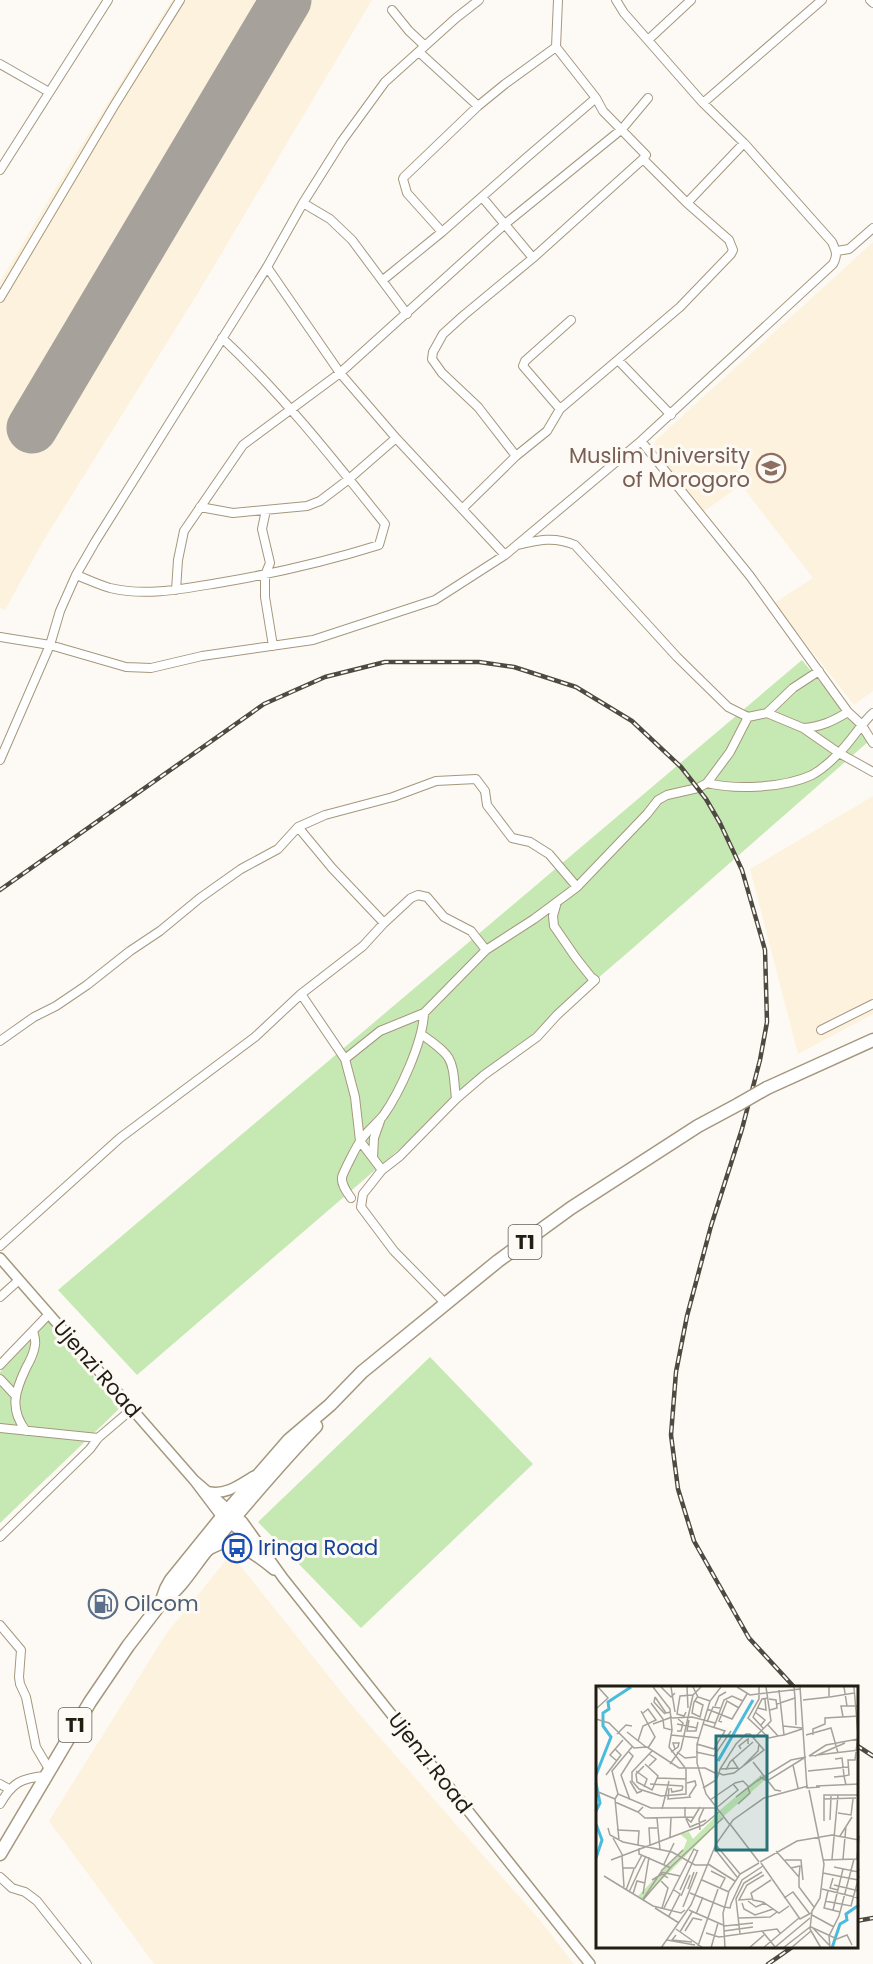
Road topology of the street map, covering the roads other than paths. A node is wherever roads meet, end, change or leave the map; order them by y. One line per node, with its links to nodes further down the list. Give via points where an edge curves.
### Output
1 (108, 0): 13 (street)
2 (180, 0): 32 (street)
3 (479, 0): 11 (street)
4 (558, 0): 10 (street)
5 (616, 0): 9 (street)
6 (691, 0): 9 (street)
7 (822, 0): 16 (street)
8 (392, 10): 11 (street)
9 (648, 40): 16 (street)
10 (556, 47): 14 (street); 17 (street)
11 (422, 49): 17 (street); 24 (street, via 385,82)
12 (0, 64): 13 (street)
13 (49, 92): 21 (street)
14 (596, 98): 18 (street); 22 (street)
15 (648, 98): 18 (street)
16 (703, 103): 19 (street)
17 (478, 106): 27 (street, via 403,179 407,193)
18 (622, 129): 20 (street, via 646,155); 25 (street)
19 (744, 143): 23 (street); 28 (street)
20 (643, 159): 23 (street); 29 (street)
21 (0, 170)
22 (482, 197): 25 (street); 27 (street)
23 (687, 202): 36 (street, via 729,240 733,250 680,307)
24 (303, 203): 30 (street); 31 (street, via 345,233)
25 (505, 224): 29 (street); 33 (street)
26 (873, 228): 28 (street, via 849,249)
27 (442, 232): 31 (street)
28 (837, 251): 40 (street, via 833,264)
29 (533, 258): 43 (street, via 444,334 432,359 478,407)
30 (267, 267): 35 (street); 37 (street)
31 (383, 280): 33 (street)
32 (0, 298)
33 (407, 314): 37 (street)
34 (571, 320): 38 (street, via 523,366)
35 (222, 338): 39 (street); 52 (street)
36 (618, 360): 38 (street); 40 (street)
37 (340, 373): 39 (street); 41 (street)
38 (560, 409): 43 (street, via 547,431)
39 (291, 410): 44 (street); 45 (street, via 243,445)
40 (671, 415): 42 (street)
41 (396, 438): 44 (street); 46 (street)
42 (641, 441): 48 (street); 58 (street, via 750,576)
43 (516, 456): 46 (street)
44 (350, 480): 47 (street, via 307,506); 51 (street, via 385,524 379,545)
45 (201, 507): 47 (street, via 233,513); 54 (street, via 184,531)
46 (462, 509): 50 (street)
47 (266, 510): 49 (street, via 262,529)
48 (515, 546): 50 (street); 62 (street, via 548,538 575,545 677,657 728,707)
49 (269, 554): 51 (street); 53 (street)
50 (505, 555): 57 (street, via 435,600 313,640)
51 (287, 569): 53 (street)
52 (76, 575): 54 (street, via 110,588); 56 (street)
53 (265, 575): 54 (street); 57 (street)
54 (176, 590)
55 (0, 638): 56 (street)
56 (50, 645): 57 (street, via 126,667 143,668); 67 (street)
57 (273, 646)
58 (819, 670): 59 (street); 60 (street)
59 (848, 712): 63 (street); 64 (street, via 816,728)
60 (767, 713): 62 (street); 64 (street)
61 (873, 713): 63 (street)
62 (748, 717): 69 (street, via 730,752)
63 (861, 724): 65 (street); 66 (street)
64 (803, 728): 66 (street)
65 (873, 743)
66 (839, 753): 68 (street); 69 (street, via 812,775 784,783 738,787)
67 (0, 760)
68 (873, 772)
69 (707, 783): 71 (street, via 658,800)
70 (298, 827): 71 (street, via 435,782 476,779 484,790 486,805 512,838 530,842 549,854); 74 (street); 83 (street, via 278,849 241,869 87,985)
71 (577, 887): 72 (street)
72 (557, 902): 73 (street); 75 (street)
73 (534, 919): 75 (street); 76 (street)
74 (384, 923): 76 (street, via 411,898 427,897 444,917 471,930); 77 (street, via 363,946)
75 (554, 926): 85 (street, via 595,980 537,1037)
76 (486, 950): 79 (street)
77 (302, 994): 84 (street); 91 (street, via 255,1037 120,1138)
78 (873, 1004): 80 (street)
79 (424, 1013): 81 (street); 84 (street, via 380,1031)
80 (820, 1030)
81 (421, 1034): 85 (street, via 444,1050 452,1062); 86 (street)
82 (873, 1040): 95 (highway, T1, bridge, via 767,1088 698,1126 571,1208)
83 (0, 1041)
84 (345, 1059): 87 (street)
85 (456, 1099): 89 (street)
86 (381, 1118): 87 (street); 88 (street)
87 (360, 1141): 88 (street); 90 (street, via 342,1178)
88 (373, 1157): 89 (street)
89 (382, 1170): 95 (street, via 363,1194 361,1207 394,1251)
90 (351, 1198)
91 (0, 1246)
92 (0, 1258): 93 (street, Ujenzi Road)
93 (19, 1280): 94 (street); 96 (street, Ujenzi Road)
94 (0, 1297)
95 (446, 1304): 101 (highway, T1, via 362,1372)
96 (49, 1314): 97 (street); 102 (street, Ujenzi Road)
97 (33, 1331): 98 (street); 100 (street, via 36,1343)
98 (0, 1365)
99 (0, 1379): 100 (street)
100 (15, 1395): 104 (street, via 17,1420)
101 (330, 1405): 106 (highway, T1, via 289,1440); 109 (highway, T1, via 317,1425)
102 (132, 1409): 105 (street); 107 (street, Ujenzi Road)
103 (0, 1428): 104 (street)
104 (26, 1431): 105 (street)
105 (98, 1438): 110 (street)
106 (260, 1473): 108 (street, via 231,1490); 109 (highway, T1)
107 (194, 1480): 108 (street, Ujenzi Road); 109 (street, Ujenzi Road)
108 (210, 1492): 109 (street, Ujenzi Road)
109 (229, 1516): 111 (highway, T1); 112 (street, Ujenzi Road, via 263,1548); 113 (highway, T1, via 171,1580)
110 (0, 1537)
111 (205, 1553): 112 (street, via 231,1544); 113 (highway, T1)
112 (283, 1578): 122 (street, Ujenzi Road)
113 (161, 1603): 115 (highway, T1, via 108,1673)
114 (0, 1625): 115 (street, via 21,1650 20,1684 36,1747)
115 (47, 1772): 117 (street); 119 (highway, T1)
116 (0, 1784): 117 (street)
117 (9, 1789): 118 (street)
118 (0, 1804)
119 (0, 1853)
120 (0, 1877): 121 (street, via 37,1901)
121 (87, 1964)
122 (590, 1964)

